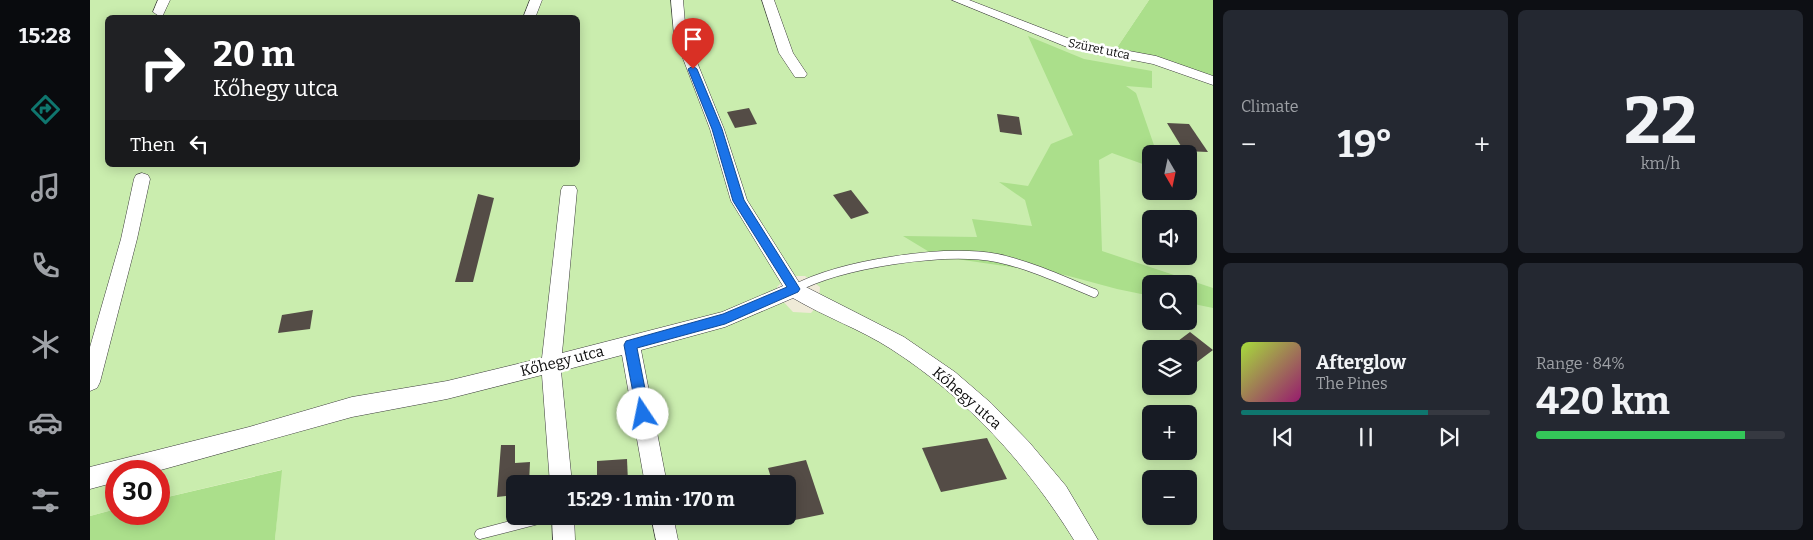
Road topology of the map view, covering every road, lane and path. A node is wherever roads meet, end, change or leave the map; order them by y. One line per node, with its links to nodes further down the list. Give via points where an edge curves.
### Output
1 (536, 0): 5 (street)
2 (677, 0): 10 (street, via 680,35 717,129 739,201)
3 (768, 0): 6 (street, via 786,53)
4 (958, 0): 7 (street, Szüret utca, via 1072,44 1156,60)
5 (530, 15)
6 (800, 74)
7 (1213, 81)
8 (142, 179): 14 (street)
9 (569, 190): 13 (street)
10 (794, 289): 11 (lane, via 811,280 902,259 949,256 1016,263); 12 (street, Kőhegy utca, via 725,319); 24 (street, Kőhegy utca, via 897,343 948,378 1022,449 1058,494)
11 (1094, 293)
12 (630, 345): 13 (street, Kőhegy utca); 16 (street)
13 (551, 364): 15 (street); 17 (street, Kőhegy utca, via 447,390 352,407)
14 (90, 382)
15 (560, 475)
16 (654, 475)
17 (90, 478)
18 (515, 525): 21 (lane)
19 (563, 525): 22 (street)
20 (664, 525): 23 (street)
21 (480, 534)
22 (564, 540)
23 (667, 540)
24 (1087, 540)

